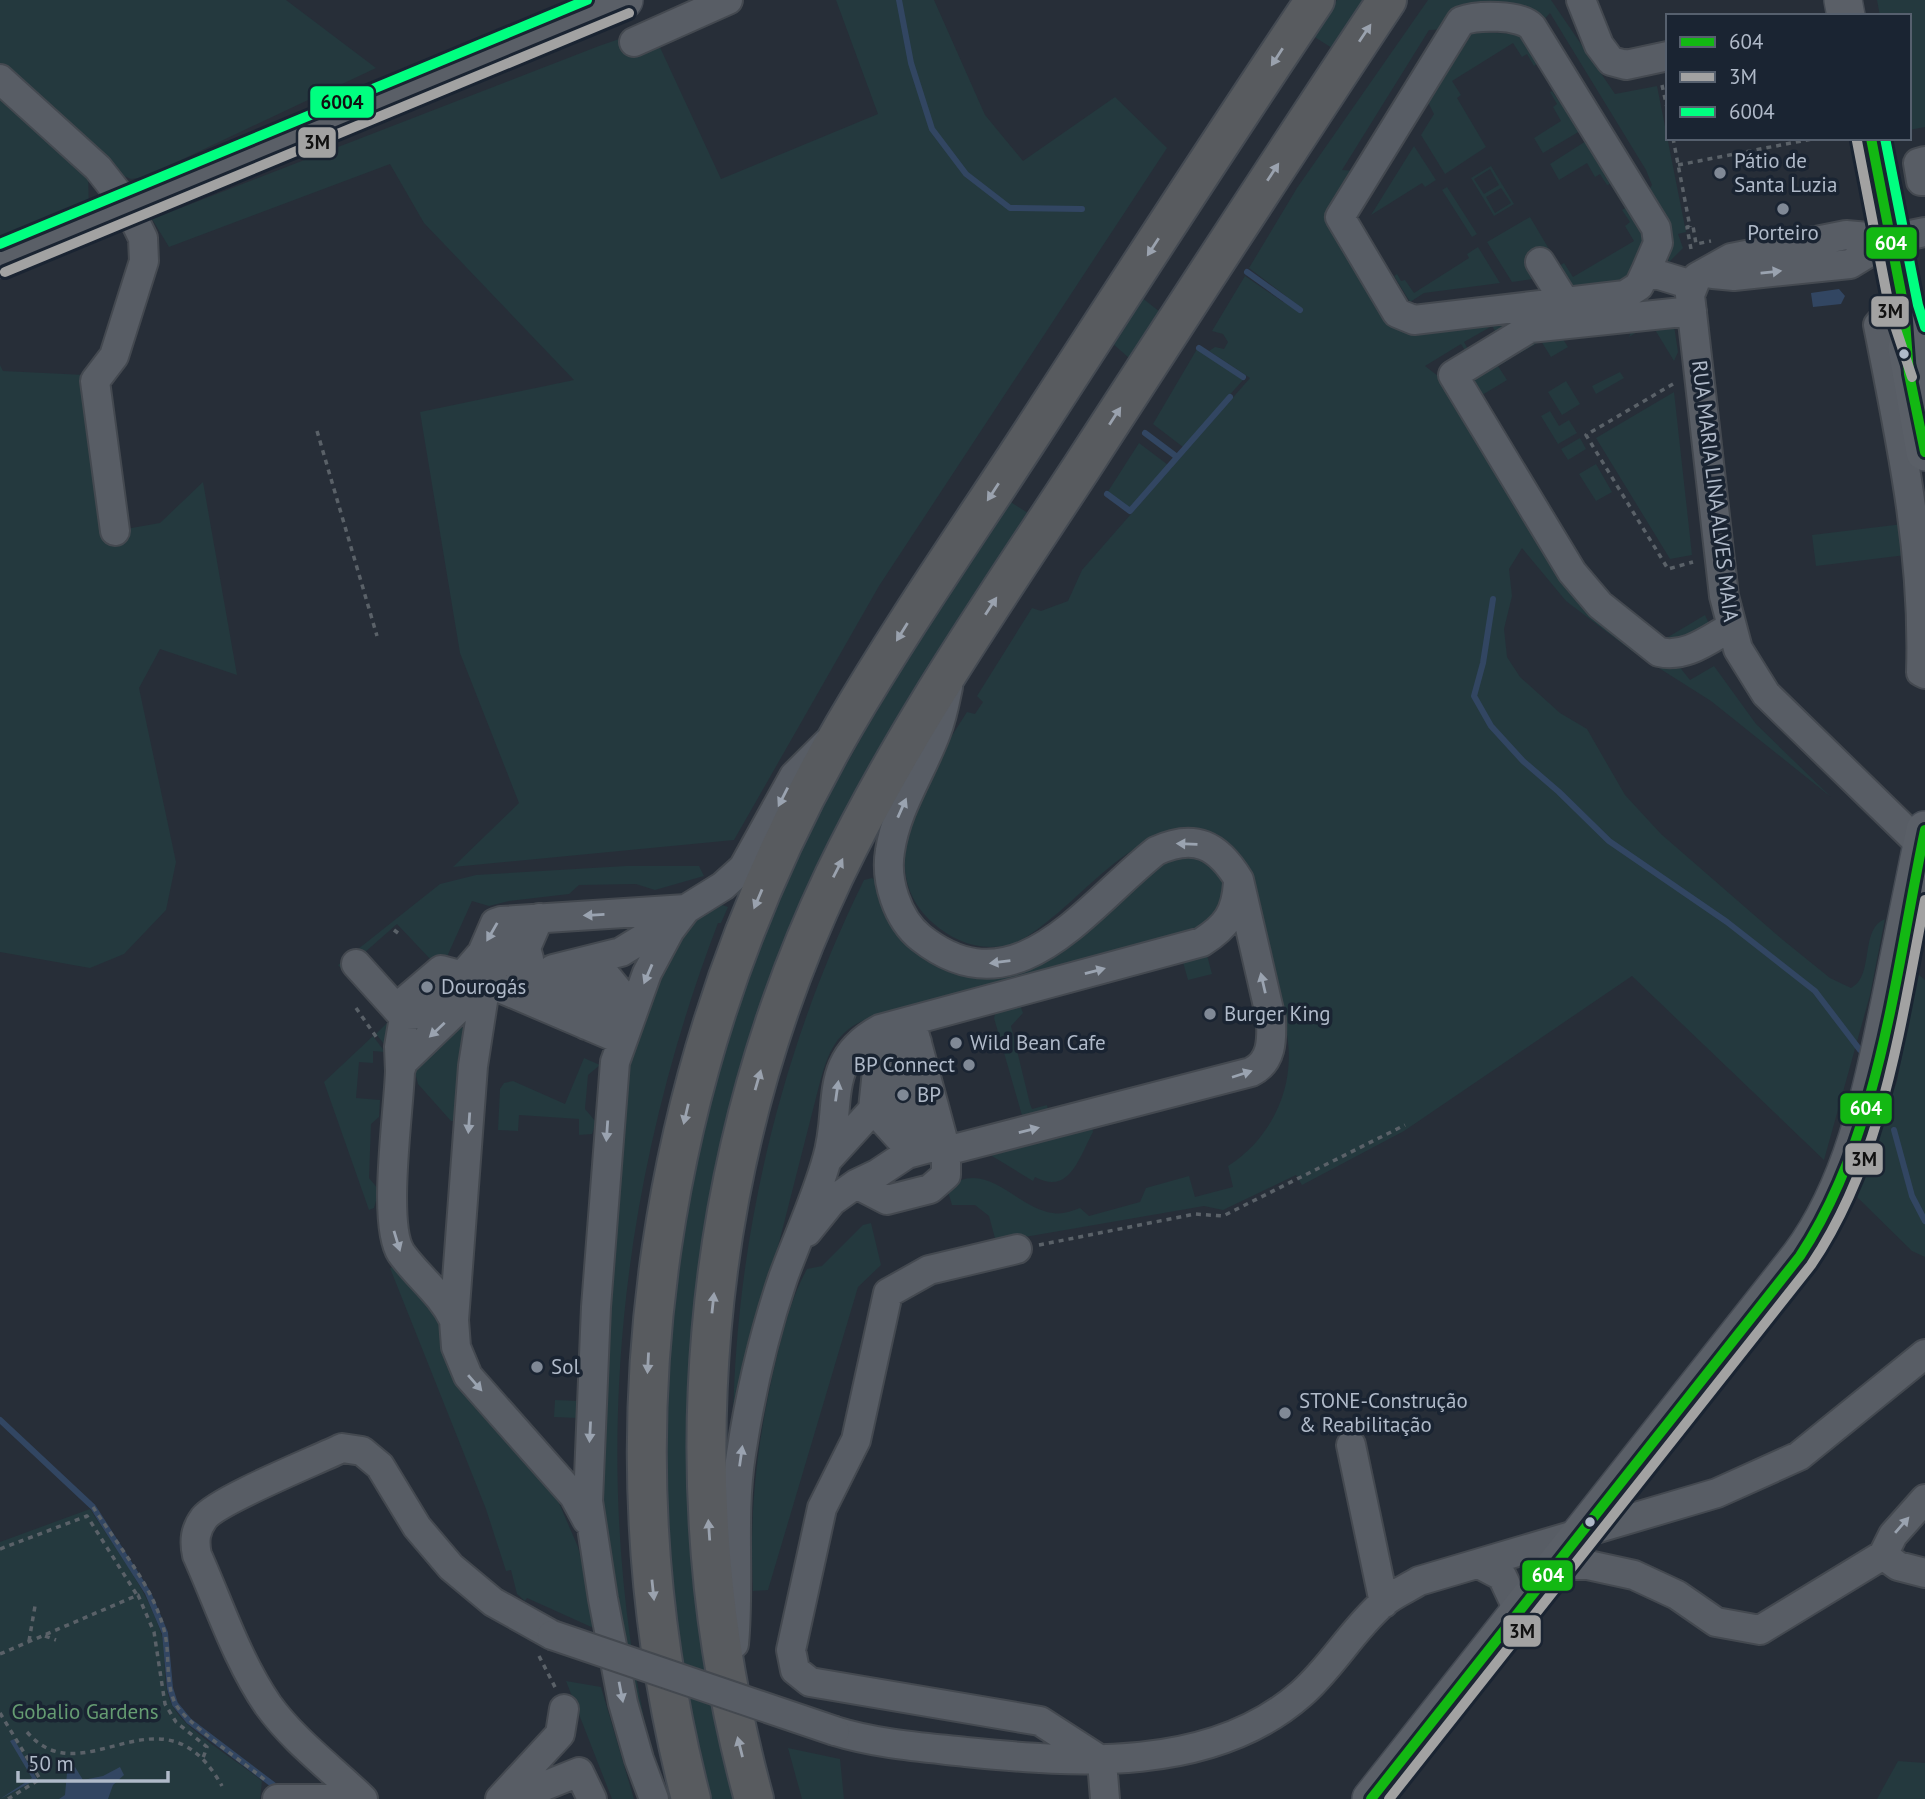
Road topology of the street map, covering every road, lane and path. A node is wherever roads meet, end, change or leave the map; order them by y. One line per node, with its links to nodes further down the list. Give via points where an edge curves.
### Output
1 (624, 0): 17 (main road)
2 (728, 0): 6 (street)
3 (1315, 0): 37 (highway, one-way to 37)
4 (1387, 0): 35 (highway, one-way to 4)
5 (1581, 0): 7 (street, via 1611,61 1626,65)
6 (634, 43)
7 (1666, 56)
8 (0, 79): 17 (street, via 98,168)
9 (1662, 85): 10 (path)
10 (1666, 103)
11 (1673, 140): 15 (path)
12 (1807, 140): 15 (path)
13 (1872, 140): 19 (main road)
14 (1925, 161): 16 (street, via 1918,163 1921,181)
15 (1678, 165): 18 (path)
16 (1925, 181)
17 (127, 205): 21 (main road); 31 (street, via 144,238 144,261 114,356 95,381)
18 (1690, 227): 20 (path, via 1696,244); 24 (path)
19 (1908, 236): 24 (street, via 1846,234 1731,258); 26 (main road)
20 (1723, 238)
21 (0, 259)
22 (1540, 262): 25 (street)
23 (1646, 271): 24 (street); 25 (street, via 1633,292); 25 (street, via 1658,243 1656,228 1532,27 1519,19 1464,20 1457,24 1343,209 1342,224 1404,319)
24 (1695, 280): 33 (street, RUA MARIA LINA ALVES MAIA, via 1724,596); 33 (street, via 1530,328 1453,375 1572,572 1600,605 1659,652 1668,654 1679,655)
25 (1565, 302)
26 (1903, 303): 27 (main road); 30 (main road, via 1909,374); 36 (street, via 1878,325 1916,523 1923,615 1921,672)
27 (1925, 373)
28 (1673, 384): 32 (path, via 1586,435 1668,569)
29 (317, 431): 34 (path)
30 (1925, 453)
31 (115, 531)
32 (1693, 562)
33 (1731, 627): 38 (street, RUA MARIA LINA ALVES MAIA, via 1748,668 1766,694)
34 (377, 636)
35 (954, 664): 39 (street, one-way to 35, via 1227,861 1210,846 1170,844 1138,864 1033,954 1003,964 972,964 943,953 918,936 899,911 889,854 896,822 937,731); 77 (highway, one-way to 35, via 712,1581 706,1408 719,1255 738,1159 772,1034 834,877)
36 (1925, 674)
37 (843, 728): 40 (street, one-way to 40, via 794,776 743,868); 91 (highway, one-way to 91, via 773,866 726,981 688,1105 656,1272 646,1407 647,1518 660,1651)
38 (1924, 841): 62 (main road, via 1873,1086 1830,1205 1800,1256)
39 (1238, 880): 49 (street, one-way to 39, via 1222,930 1232,912); 49 (street, one-way to 39, via 1223,1080 1259,1068 1270,1049 1271,1019)
40 (686, 909): 41 (street, one-way to 41); 44 (street, via 621,952); 46 (street, one-way to 46, via 657,952)
41 (539, 918): 46 (street, via 526,948); 46 (street, one-way to 46, via 517,932)
42 (394, 930): 43 (path)
43 (402, 936)
44 (593, 960): 46 (street, via 589,984); 46 (street, via 553,969); 46 (street, via 626,1000)
45 (356, 964): 47 (street)
46 (548, 1009): 47 (street); 48 (street, one-way to 48, via 403,1062); 56 (street, one-way to 56, via 473,1066); 61 (street, one-way to 61, via 615,1062 587,1474)
47 (402, 1016): 48 (street)
48 (400, 1071): 56 (street, one-way to 56, via 395,1235 400,1252 439,1294)
49 (932, 1103): 50 (street, via 890,1091); 50 (street, via 900,1129); 50 (street, via 879,1052); 52 (street, one-way to 49, via 840,1073 851,1049 880,1029); 53 (street, via 907,1154); 53 (street, via 946,1175 930,1189 887,1200)
50 (873, 1109): 52 (street)
51 (1405, 1125): 54 (path, via 1223,1216 1195,1214)
52 (828, 1159): 55 (street)
53 (867, 1179): 55 (street, via 832,1201 806,1233)
54 (1017, 1249): 82 (street, via 929,1270 888,1293 856,1440 822,1508 791,1650 795,1670 810,1682 1040,1721)
55 (782, 1281): 77 (street, one-way to 55, via 737,1604 735,1523 740,1455)
56 (454, 1320): 61 (street, one-way to 61, via 456,1348 468,1376 574,1496)
57 (1925, 1354): 62 (street, via 1799,1455 1717,1493)
58 (1351, 1445): 69 (street)
59 (1925, 1499): 64 (street, one-way to 59, via 1893,1535)
60 (93, 1507): 84 (path, via 149,1593 165,1633 176,1704 189,1721 276,1788)
61 (591, 1529): 90 (street, one-way to 90, via 623,1703)
62 (1576, 1536): 65 (street); 66 (main road)
63 (0, 1549): 68 (path, via 87,1516)
64 (1883, 1555): 66 (street, via 1760,1630 1716,1622 1677,1595 1634,1575 1588,1565); 67 (street, via 1898,1566)
65 (1481, 1565): 66 (street); 69 (street, via 1419,1581); 71 (street, via 1502,1576)
66 (1554, 1565): 71 (main road)
67 (1925, 1573)
68 (138, 1595): 72 (path); 81 (path, via 154,1632 164,1704 176,1722 207,1747)
69 (1384, 1602): 82 (street, via 1302,1694 1267,1719 1229,1738)
70 (35, 1606): 74 (path)
71 (1518, 1610): 94 (main road)
72 (43, 1636): 73 (path); 74 (path)
73 (56, 1640)
74 (29, 1642): 76 (path)
75 (545, 1644): 78 (path); 82 (street, bridge, via 864,1740); 85 (street, via 450,1567 417,1527 380,1466 362,1451 342,1448 215,1508 198,1528 194,1542 246,1666 267,1703)
76 (0, 1654)
77 (729, 1695): 92 (highway, one-way to 77)
78 (564, 1709): 87 (street, via 560,1734)
79 (0, 1713): 86 (path, via 40,1779)
80 (27, 1732): 81 (path, via 39,1747 58,1757 99,1755 145,1740 183,1745)
81 (203, 1758): 83 (path)
82 (1102, 1761): 93 (street)
83 (222, 1786)
84 (277, 1795): 85 (street)
85 (347, 1797)
86 (8, 1799)
87 (499, 1799)
88 (512, 1799): 89 (street, via 579,1772)
89 (592, 1799)
90 (654, 1799)
91 (691, 1799)
92 (754, 1799)
93 (1105, 1799)
94 (1371, 1799)

